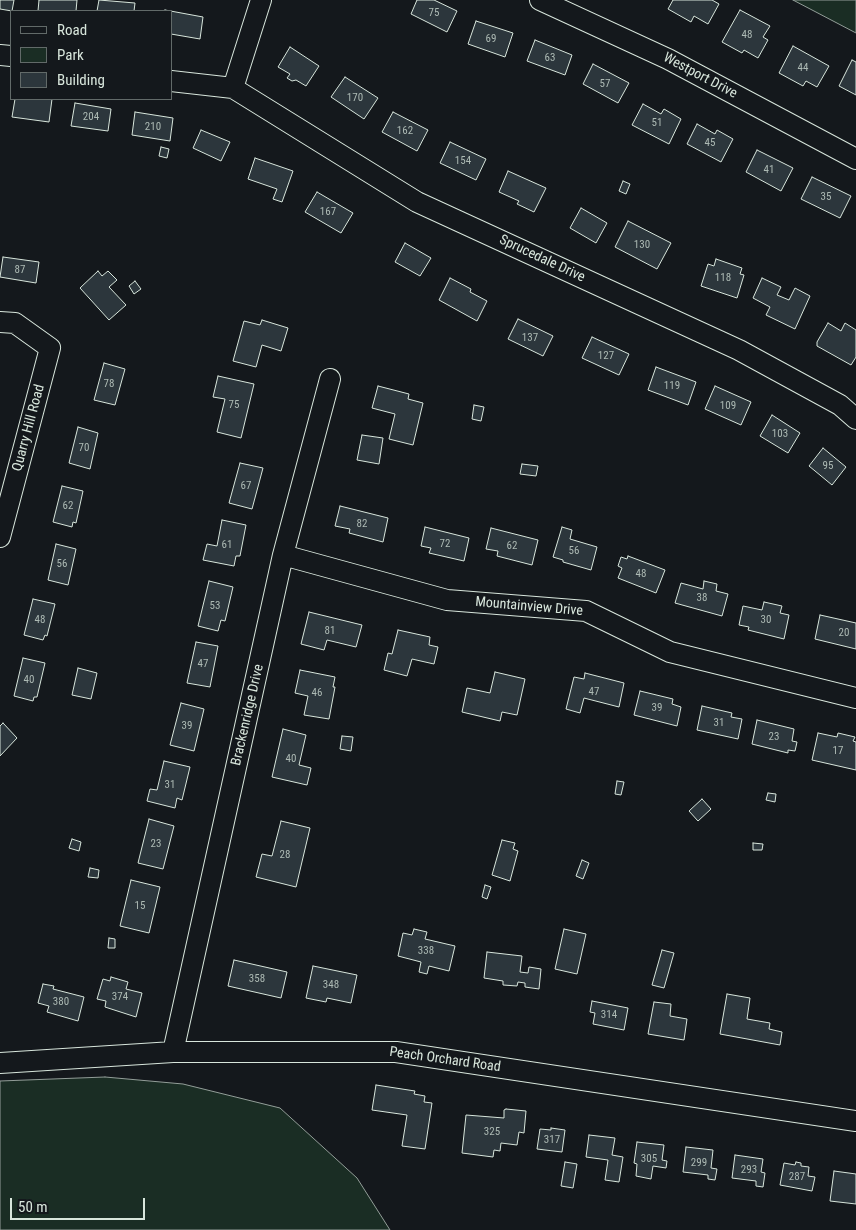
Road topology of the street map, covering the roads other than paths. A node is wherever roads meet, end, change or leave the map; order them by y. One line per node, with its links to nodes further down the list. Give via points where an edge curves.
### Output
1 (261, 0): 4 (street)
2 (540, 0): 5 (street, Westport Drive, via 668,59)
3 (172, 81): 4 (street)
4 (233, 88): 8 (street, Sprucedale Drive, via 417,202 739,350 840,405)
5 (856, 159)
6 (0, 322): 9 (street, Quarry Hill Road, via 15,323 50,348)
7 (330, 379): 10 (street, Brackenridge Drive)
8 (856, 419)
9 (0, 536)
10 (283, 555): 11 (street, Mountainview Drive, via 447,600 586,611 670,652); 12 (street, Brackenridge Drive)
11 (856, 698)
12 (173, 1052): 13 (street, Peach Orchard Road); 14 (street, Peach Orchard Road, via 396,1052)
13 (0, 1063)
14 (856, 1121)

